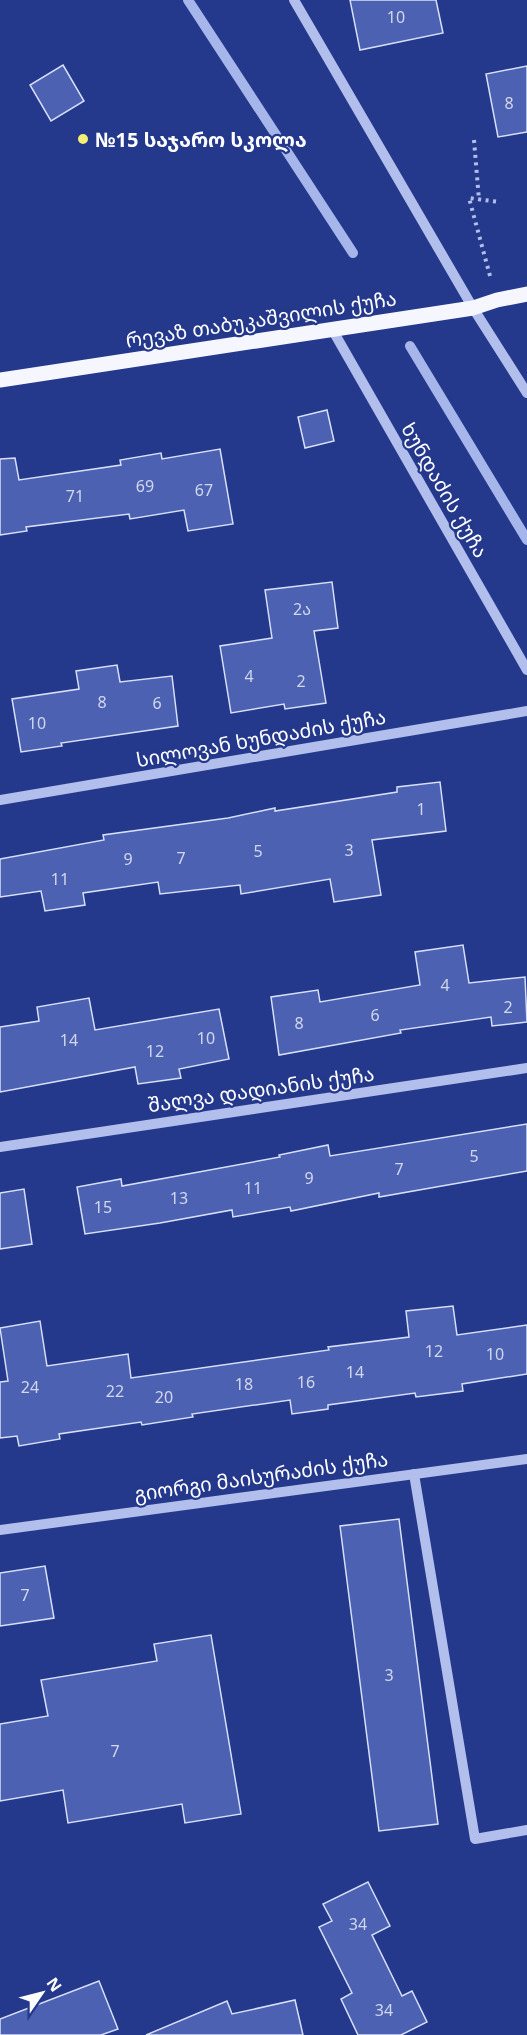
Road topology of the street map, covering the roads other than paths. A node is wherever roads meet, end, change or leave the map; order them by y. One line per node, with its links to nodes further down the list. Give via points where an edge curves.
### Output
1 (294, 0): 3 (street)
2 (527, 294): 3 (main road, რევაზ თაბუკაშვილის ქუჩა)
3 (473, 308): 4 (main road, რევაზ თაბუკაშვილის ქუჩა); 6 (street)
4 (332, 329): 5 (main road, რევაზ თაბუკაშვილის ქუჩა); 7 (street, ხუნდაძის ქუჩა)
5 (0, 380)
6 (527, 393)
7 (527, 670)
8 (527, 711): 9 (street, სილოვან ხუნდაძის ქუჩა)
9 (0, 800)
10 (527, 1068): 11 (street, შალვა დადიანის ქუჩა)
11 (0, 1147)
12 (527, 1459): 13 (street, გიორგი მაისურაძის ქუჩა)
13 (414, 1474): 14 (street, გიორგი მაისურაძის ქუჩა); 15 (street, via 475,1839)
14 (0, 1530)
15 (527, 1830)

